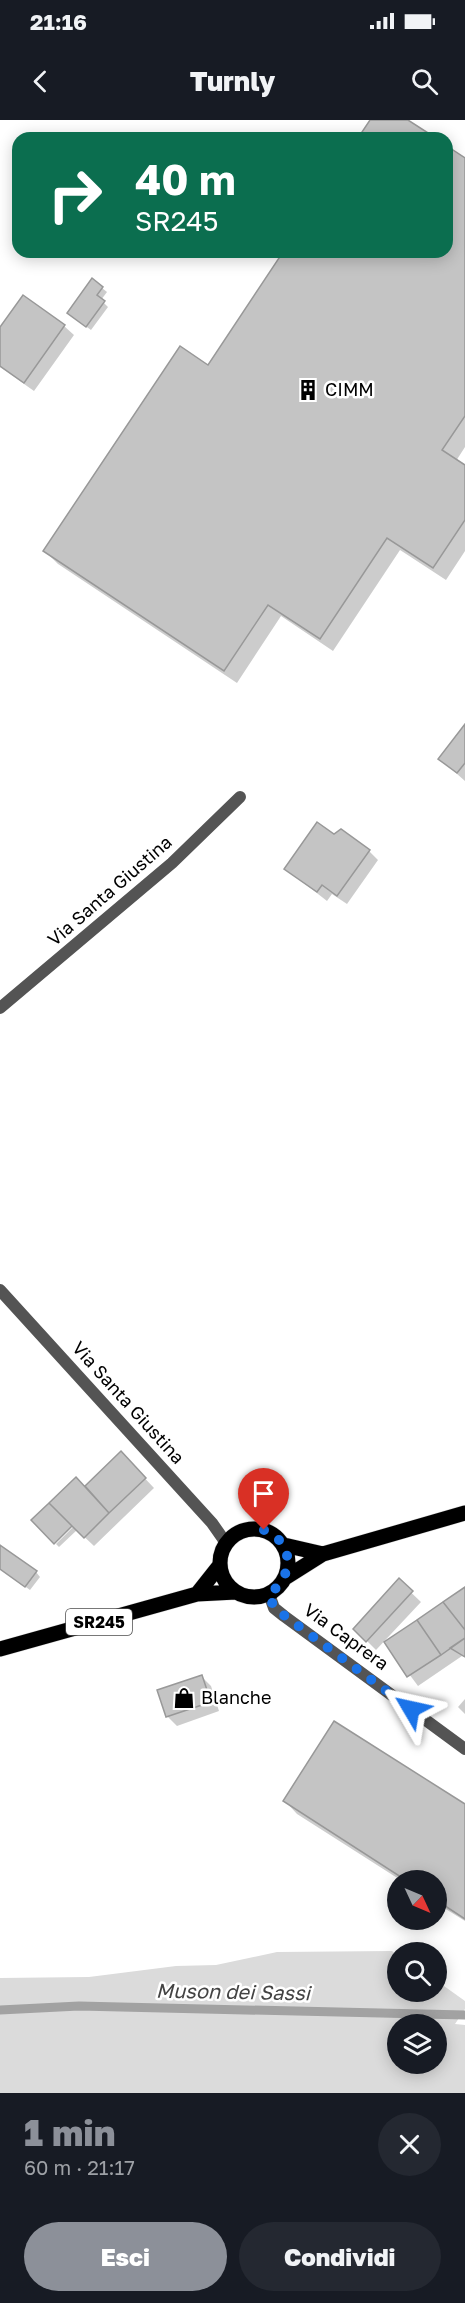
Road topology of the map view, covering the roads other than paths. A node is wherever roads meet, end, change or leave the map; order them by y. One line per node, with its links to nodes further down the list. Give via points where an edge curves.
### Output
1 (240, 798): 2 (street, Via Santa Giustina, via 172,863)
2 (0, 1008)
3 (0, 1290): 5 (street, Via Santa Giustina)
4 (465, 1514): 7 (main road)
5 (226, 1543): 6 (main road, via 239,1533 255,1529 272,1533); 8 (main road)
6 (284, 1545): 7 (main road); 9 (main road, via 288,1568)
7 (323, 1554): 9 (main road)
8 (220, 1564): 10 (main road, via 228,1585); 11 (main road)
9 (285, 1578): 12 (main road)
10 (236, 1592): 11 (main road, SR245); 12 (main road, SR245, via 252,1597)
11 (197, 1594): 13 (main road, SR245 / SR245)
12 (269, 1594): 14 (street, Via Caprera, via 274,1608 284,1616)
13 (0, 1649)
14 (465, 1749)

